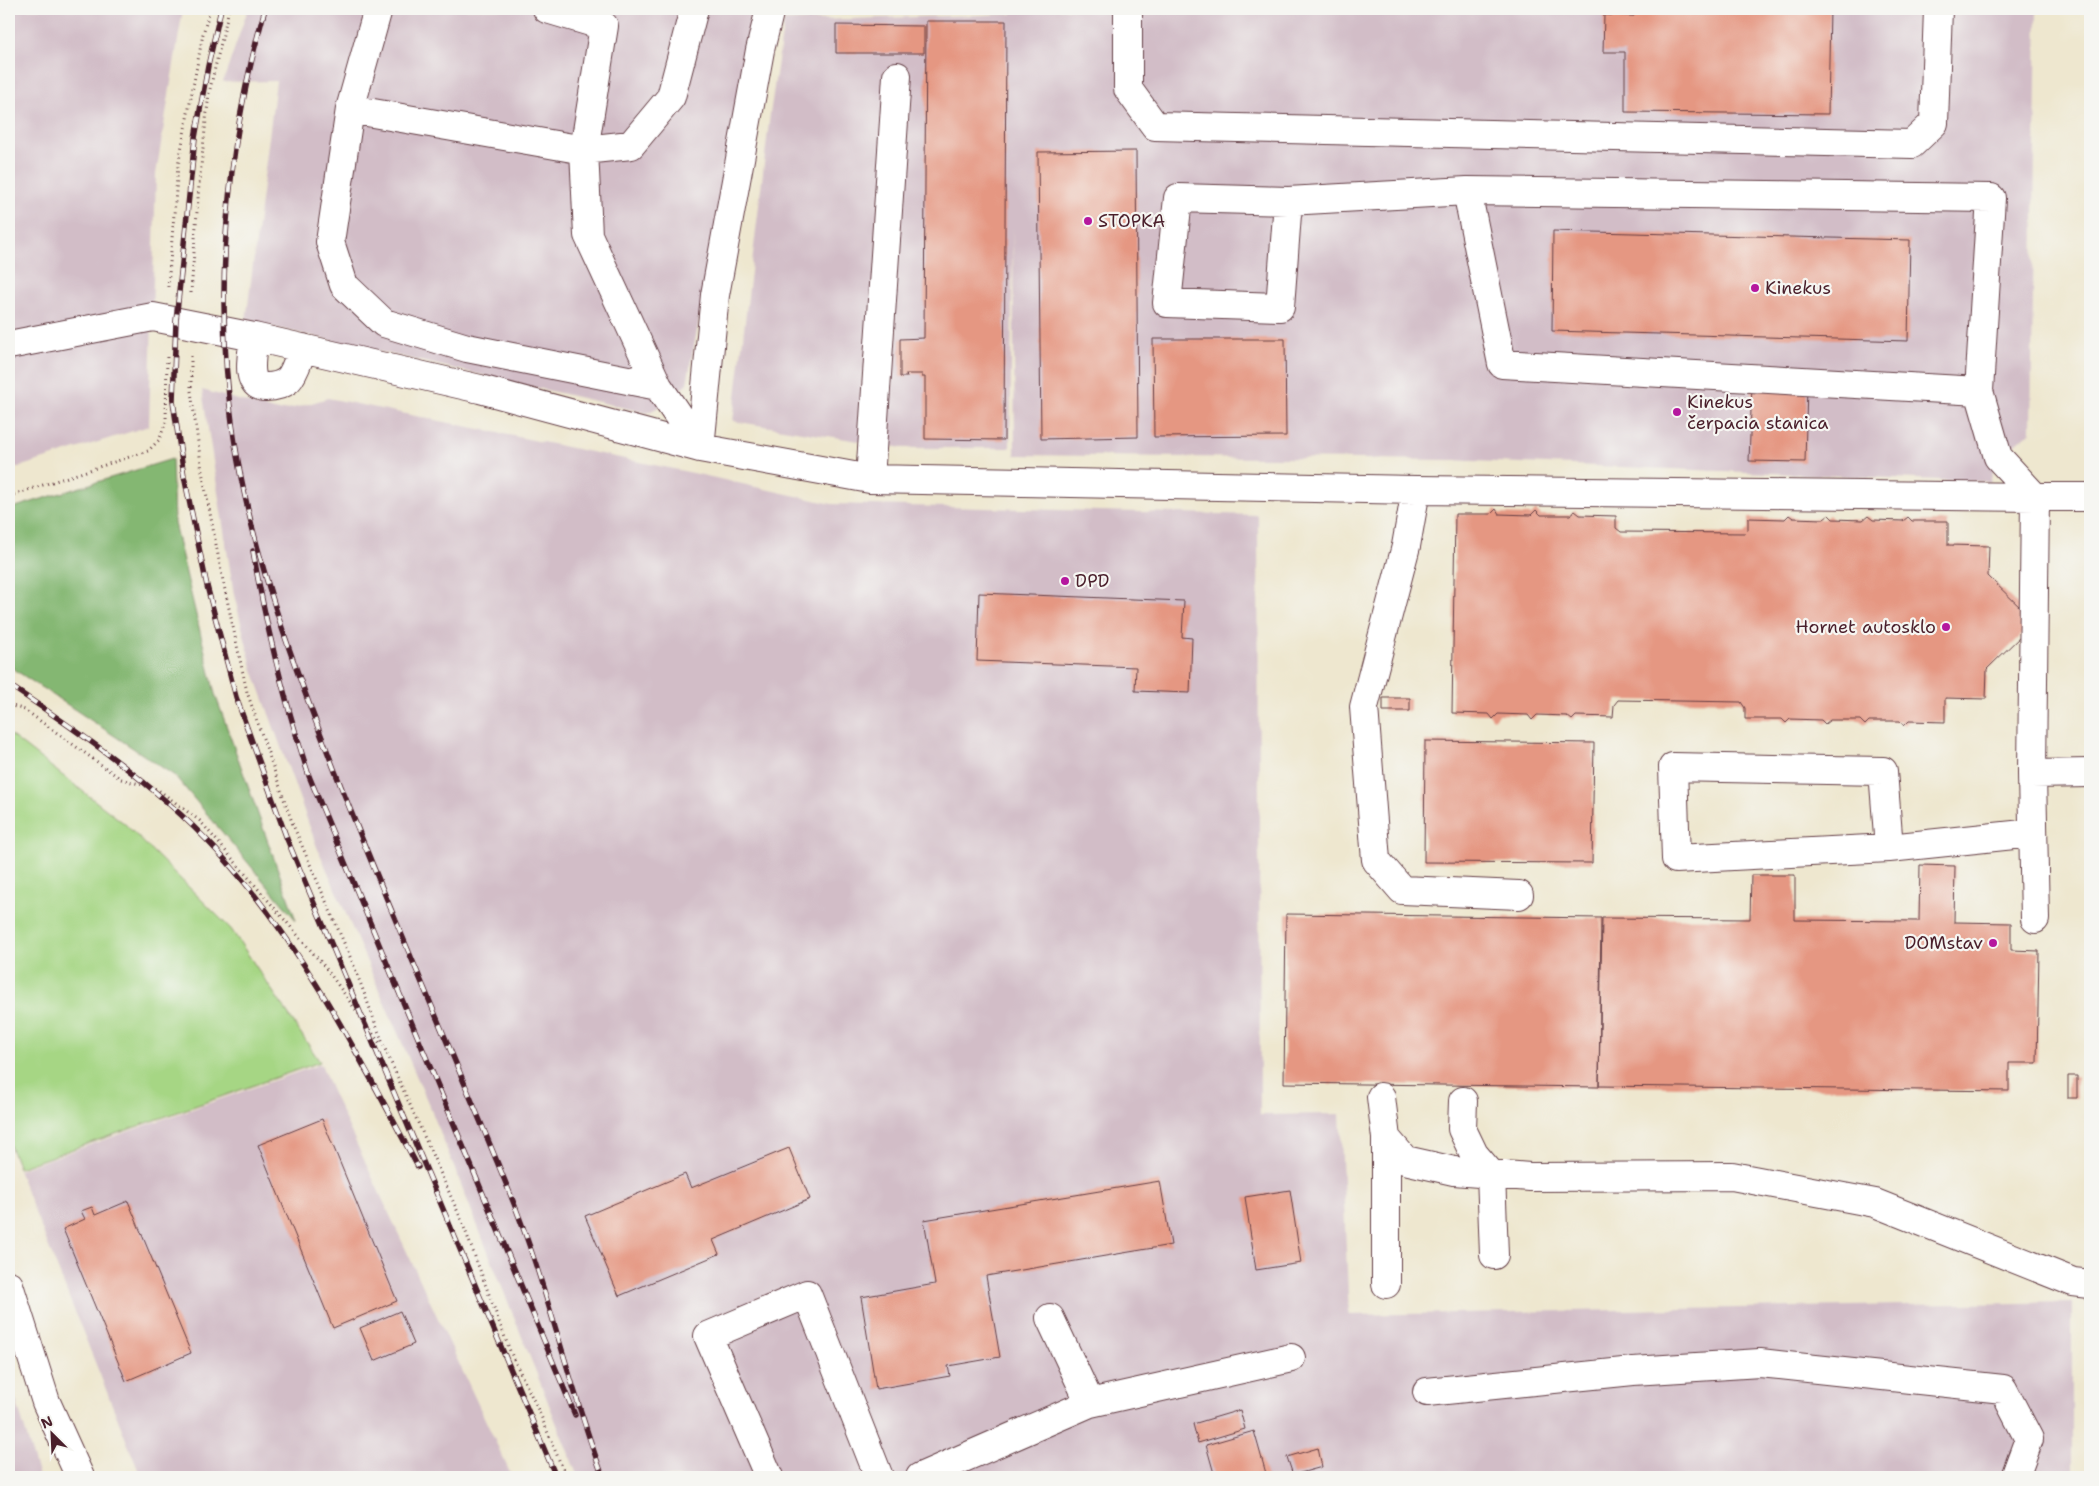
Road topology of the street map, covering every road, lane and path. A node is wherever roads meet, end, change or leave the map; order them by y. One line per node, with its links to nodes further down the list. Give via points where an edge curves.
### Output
1 (229, 9): 13 (path, via 210,93 199,185)
2 (378, 9): 9 (street)
3 (547, 9): 10 (street, via 604,26)
4 (694, 9): 10 (street, via 671,97 631,145)
5 (770, 9): 19 (street, via 715,295)
6 (1128, 9): 7 (street, via 1128,88 1155,126 1912,144 1934,123)
7 (1938, 9)
8 (897, 76): 20 (street)
9 (350, 110): 10 (street); 17 (street, via 330,242 344,285 384,323 467,348)
10 (584, 150): 17 (street, via 588,235)
11 (1466, 191): 12 (street); 18 (street, via 1502,364); 18 (street, via 1991,198)
12 (1288, 201): 12 (street, via 1178,198 1167,303 1280,307)
13 (190, 324): 14 (street); 15 (street, via 153,317); 31 (path, via 192,391 202,471 247,692 293,825 354,966)
14 (254, 337): 16 (street); 16 (street, via 250,370 254,381 262,387 275,387 288,380)
15 (9, 345)
16 (303, 348): 19 (street, via 480,389)
17 (658, 386): 19 (street)
18 (1979, 391): 22 (street, via 1998,457)
19 (700, 448): 20 (street)
20 (870, 479): 21 (street)
21 (1416, 490): 22 (street); 29 (street, via 1406,546 1364,707 1376,860 1402,890)
22 (2035, 497): 23 (street); 26 (street)
23 (2090, 497)
24 (9, 705): 31 (path, via 25,710 121,779 157,789 200,821 324,967)
25 (2090, 773): 26 (street)
26 (2032, 774): 27 (street)
27 (2033, 832): 28 (street); 30 (street)
28 (1889, 848): 28 (street, via 1676,859 1673,766 1883,771)
29 (1518, 895)
30 (2035, 918)
31 (385, 1049): 45 (path, via 461,1219 510,1351)
32 (1381, 1096): 34 (street)
33 (1463, 1101): 35 (street, via 1462,1130 1474,1154)
34 (1386, 1138): 35 (street, via 1405,1160 1454,1171); 37 (street)
35 (1491, 1174): 36 (street); 38 (street, via 1605,1178 1732,1176 1875,1203 2073,1282)
36 (1494, 1255)
37 (1386, 1284)
38 (2090, 1284)
39 (9, 1285): 44 (street, via 46,1402)
40 (1050, 1318): 43 (street)
41 (1291, 1358): 43 (street)
42 (1427, 1392): 49 (street, via 1632,1371 1760,1363 2003,1389 2029,1439)
43 (1090, 1403): 48 (street)
44 (80, 1477)
45 (566, 1477)
46 (769, 1477): 47 (street, via 708,1336 807,1294)
47 (879, 1477)
48 (920, 1477)
49 (2015, 1477)

